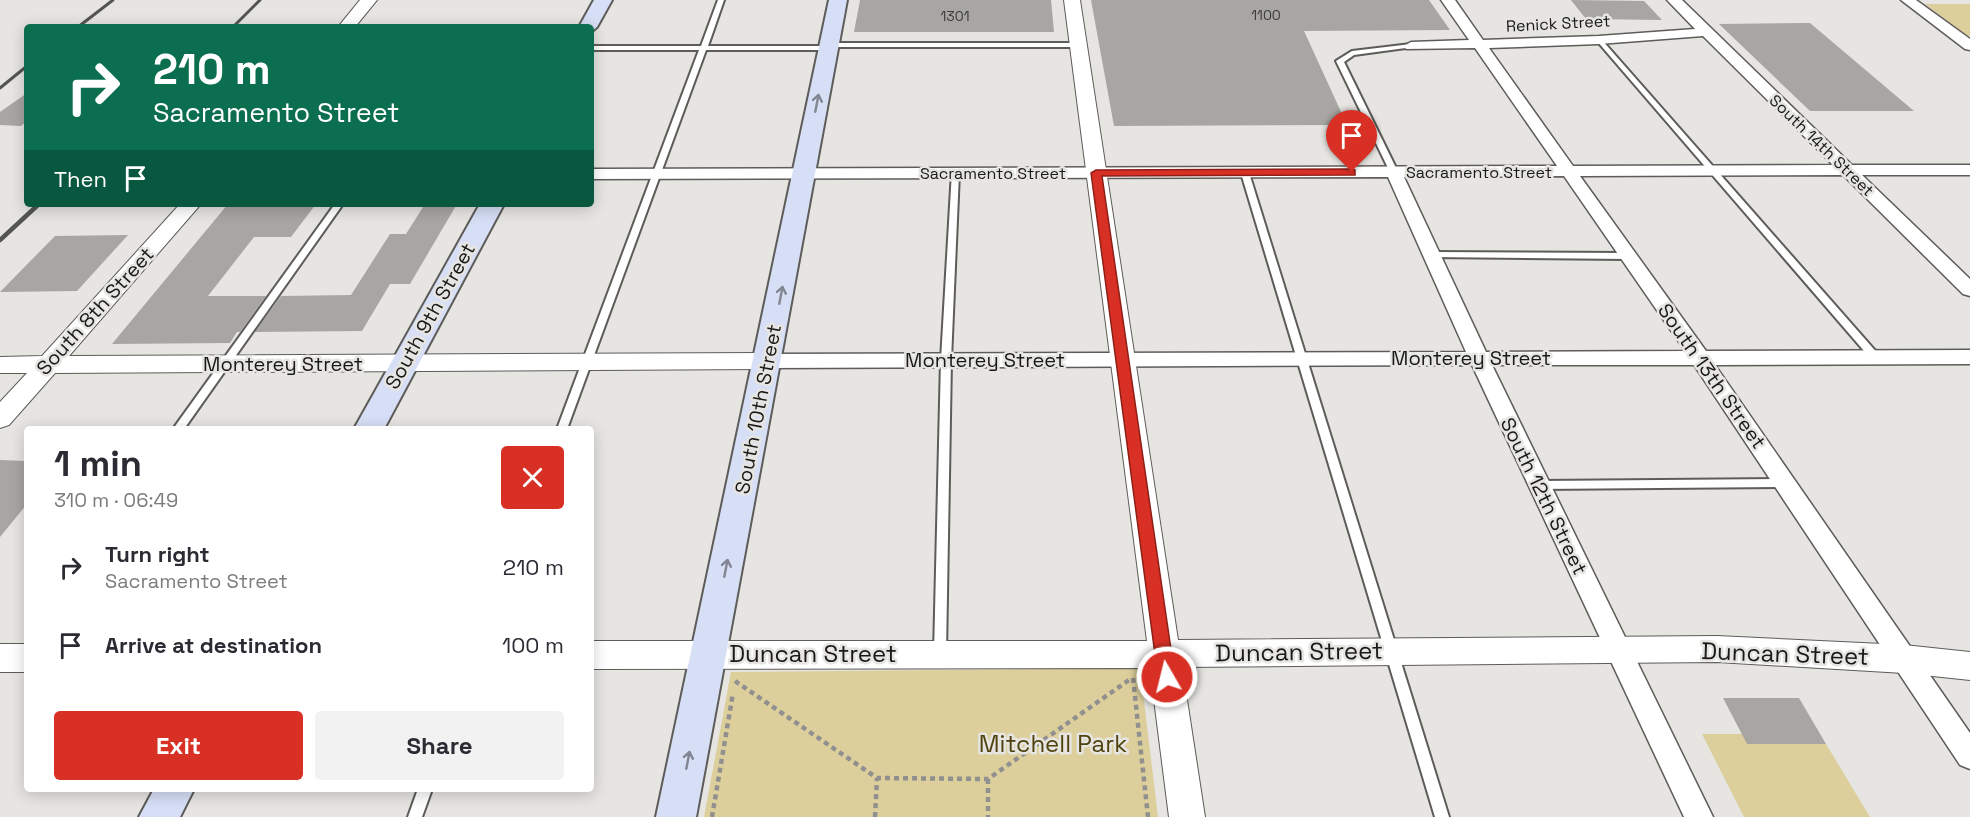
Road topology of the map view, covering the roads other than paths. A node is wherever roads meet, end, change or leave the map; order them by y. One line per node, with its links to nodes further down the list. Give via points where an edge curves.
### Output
1 (369, 0): 9 (street)
2 (603, 0): 10 (main road)
3 (721, 0): 19 (lane)
4 (838, 0): 15 (main road, South 10th Street)
5 (1072, 0): 14 (street)
6 (1448, 0): 13 (street, South 13th Street)
7 (1674, 0): 11 (street, South 14th Street)
8 (1908, 0): 17 (street)
9 (349, 24)
10 (590, 24)
11 (1706, 32): 12 (street, Renick Street); 23 (street, South 14th Street)
12 (1599, 40): 13 (street, Renick Street); 20 (lane)
13 (1480, 44): 16 (street, Renick Street); 22 (street, South 13th Street)
14 (1079, 45): 15 (lane); 26 (street)
15 (829, 46): 19 (lane); 30 (main road, South 10th Street, one-way to 15)
16 (1411, 46): 24 (lane, via 1352,53 1340,61)
17 (1970, 46)
18 (594, 48): 19 (lane)
19 (704, 48): 29 (lane)
20 (1713, 170): 22 (street, Sacramento Street); 23 (street, Sacramento Street); 38 (lane)
21 (1970, 170): 23 (street, Sacramento Street)
22 (1569, 171): 24 (street, Sacramento Street); 35 (street, South 13th Street)
23 (1850, 171): 36 (street, South 14th Street)
24 (1394, 172): 27 (street, Sacramento Street); 34 (street, South 12th Street)
25 (955, 173): 26 (street, Sacramento Street); 30 (street, Sacramento Street); 43 (lane)
26 (1096, 173): 27 (street, Sacramento Street); 41 (street)
27 (1245, 173): 42 (lane)
28 (594, 174): 29 (street, Sacramento Street)
29 (658, 174): 30 (street, Sacramento Street); 45 (lane)
30 (803, 174): 44 (main road, South 10th Street, one-way to 30)
31 (188, 207): 46 (street, South 8th Street)
32 (337, 207): 47 (lane)
33 (490, 207): 48 (main road, South 9th Street)
34 (1432, 255): 35 (lane); 37 (street, South 12th Street)
35 (1628, 256): 40 (street, South 13th Street)
36 (1970, 290)
37 (1478, 357): 40 (street, Monterey Street); 42 (street, Monterey Street); 55 (street, South 12th Street)
38 (1875, 357): 39 (street, Monterey Street); 40 (street, Monterey Street)
39 (1970, 357)
40 (1700, 358): 54 (street, South 13th Street)
41 (1122, 359): 42 (street, Monterey Street); 43 (street, Monterey Street); 59 (street)
42 (1302, 359): 56 (lane)
43 (946, 360): 44 (street, Monterey Street); 58 (lane)
44 (768, 361): 45 (street, Monterey Street); 61 (main road, South 10th Street, one-way to 44)
45 (587, 363): 48 (street, Monterey Street); 53 (lane)
46 (48, 364): 47 (street, Monterey Street); 49 (street, Monterey Street); 50 (street, South 8th Street)
47 (225, 364): 48 (street, Monterey Street); 51 (lane)
48 (404, 364): 52 (main road, South 9th Street)
49 (0, 365)
50 (0, 419)
51 (180, 426)
52 (371, 426)
53 (563, 426)
54 (1785, 483): 55 (lane); 62 (street, South 13th Street)
55 (1539, 485): 57 (street, South 12th Street)
56 (1392, 651): 57 (street, Duncan Street); 59 (street, Duncan Street); 71 (lane)
57 (1618, 651): 62 (street, Duncan Street, via 1717,649); 72 (street, South 12th Street)
58 (940, 654): 59 (street, Duncan Street); 61 (street, Duncan Street)
59 (1163, 654): 70 (street)
60 (594, 655): 61 (street, Duncan Street)
61 (709, 655): 69 (main road, South 10th Street, one-way to 61)
62 (1904, 658): 63 (street, Duncan Street); 64 (street, South 13th Street)
63 (1970, 666)
64 (1970, 756)
65 (173, 792): 67 (main road)
66 (424, 792): 68 (lane)
67 (159, 817)
68 (415, 817)
69 (676, 817)
70 (1187, 817)
71 (1442, 817)
72 (1699, 817)

